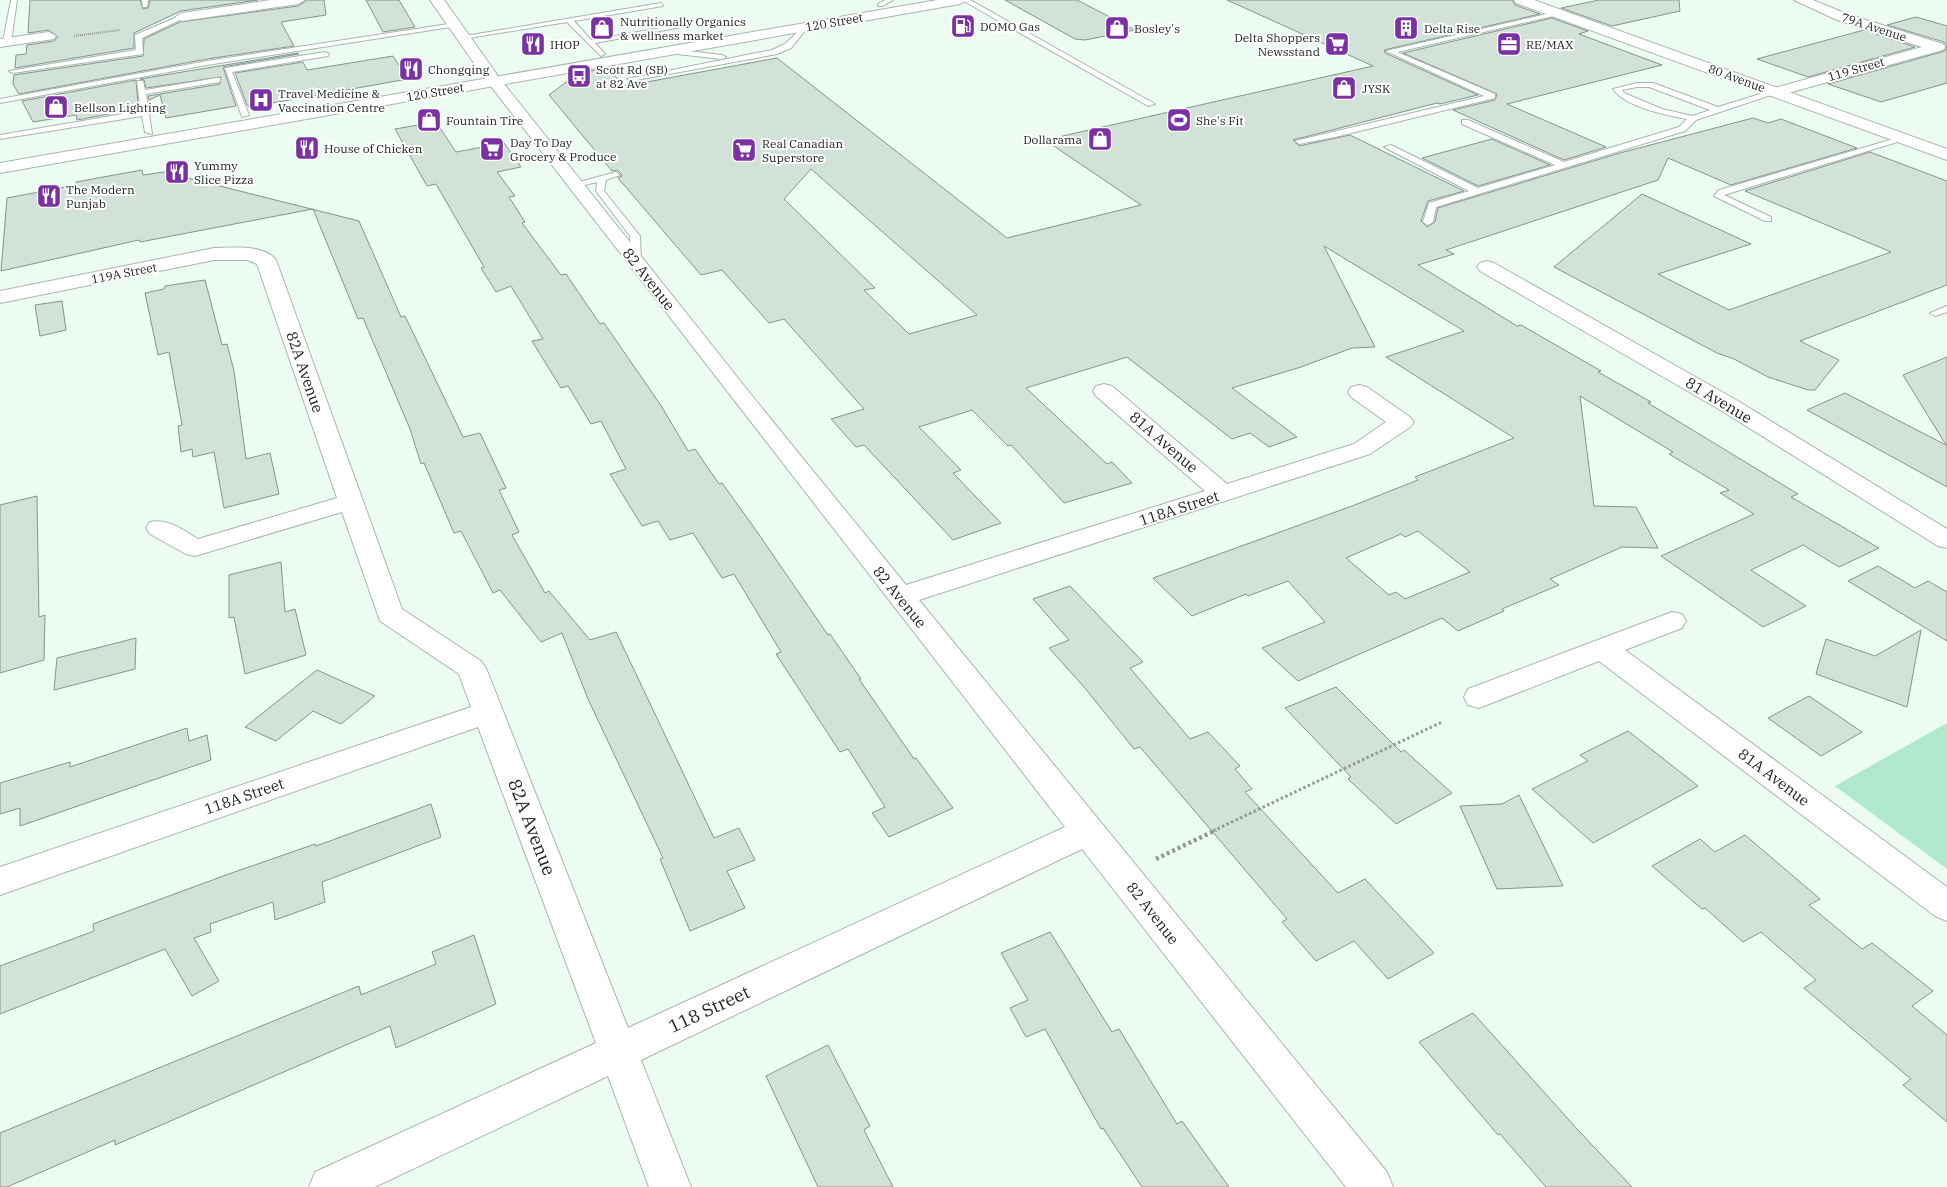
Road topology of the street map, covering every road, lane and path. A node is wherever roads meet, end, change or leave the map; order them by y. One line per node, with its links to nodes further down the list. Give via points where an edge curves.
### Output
1 (14, 0): 23 (lane)
2 (298, 0): 15 (street)
3 (437, 0): 20 (street, 82 Avenue)
4 (911, 0): 11 (street, 120 Street)
5 (930, 0): 11 (street, via 904,6)
6 (960, 0): 11 (street, 120 Street)
7 (965, 0): 14 (lane)
8 (1527, 0): 13 (street, 80 Avenue)
9 (1801, 0): 26 (street, 79A Avenue, via 1842,17)
10 (661, 5): 16 (lane)
11 (889, 5): 18 (street, 120 Street); 29 (street, 120 Street)
12 (991, 5): 14 (lane)
13 (1560, 13): 36 (street, 80 Avenue); 48 (lane, via 1390,51 1492,96)
14 (990, 14): 39 (lane)
15 (182, 17): 31 (lane, via 138,37 140,52)
16 (569, 20): 20 (lane); 24 (lane)
17 (684, 26): 24 (lane)
18 (805, 27): 27 (street, 120 Street); 30 (lane, via 782,50)
19 (124, 30): 22 (path)
20 (459, 31): 25 (lane); 32 (lane); 33 (street, 82 Avenue)
21 (49, 36): 23 (street)
22 (74, 36)
23 (4, 42)
24 (590, 42): 29 (lane)
25 (396, 43)
26 (1941, 48): 36 (street, 119 Street)
27 (671, 51): 30 (lane); 33 (street, 120 Street)
28 (331, 54): 42 (lane, via 228,70)
29 (601, 54): 33 (street, 120 Street)
30 (748, 57): 34 (lane)
31 (13, 71)
32 (138, 76): 37 (lane); 38 (lane)
33 (492, 77): 42 (street, 120 Street); 55 (street, 120 Street); 58 (street, 82 Avenue)
34 (631, 79)
35 (217, 80): 37 (lane)
36 (1776, 92): 40 (lane); 47 (street, 80 Avenue)
37 (141, 93): 41 (lane)
38 (0, 101)
39 (1151, 104)
40 (1718, 110): 43 (lane); 43 (lane, via 1650,85 1636,84 1617,89 1621,95 1660,111)
41 (145, 113): 45 (lane); 46 (lane)
42 (245, 115): 45 (street, 120 Street)
43 (1693, 118): 54 (lane, via 1682,129)
44 (1465, 122): 54 (lane)
45 (148, 132): 50 (street, 120 Street)
46 (0, 137)
47 (1903, 139): 51 (street, 80 Avenue); 60 (lane, via 1722,192 1718,196)
48 (1299, 141)
49 (1388, 147): 59 (lane)
50 (45, 150): 52 (street, 120 Street); 53 (street)
51 (1947, 155)
52 (0, 157)
53 (0, 162)
54 (1563, 165): 59 (lane)
55 (0, 168)
56 (616, 175): 57 (lane)
57 (602, 179): 58 (lane); 63 (lane, via 600,191 635,236)
58 (576, 184): 63 (street, 82 Avenue)
59 (1477, 191): 61 (lane, via 1432,205)
60 (1768, 219)
61 (1428, 222)
62 (249, 254): 65 (street, 119A Street, via 214,254); 71 (street, 82A Avenue, via 266,260)
63 (636, 263): 74 (street, 82 Avenue)
64 (1487, 267): 73 (street, 81 Avenue, via 1730,406)
65 (0, 298)
66 (1947, 309): 67 (lane)
67 (1935, 314)
68 (1104, 391): 70 (street, 81A Avenue)
69 (1359, 392): 70 (street, 118A Street, via 1402,422 1362,449)
70 (1224, 494): 74 (street, 118A Street)
71 (350, 502): 72 (street, via 195,548); 78 (street, 82A Avenue, via 390,614 470,668)
72 (159, 528)
73 (1947, 540)
74 (900, 596): 80 (street, 82 Avenue)
75 (1672, 621): 76 (street)
76 (1602, 648): 77 (street); 83 (street, 81A Avenue)
77 (1479, 697)
78 (489, 712): 82 (street, 118A Street); 84 (street, 82A Avenue)
79 (1442, 722): 81 (path)
80 (1088, 831): 84 (street, 118 Street); 87 (street, 82 Avenue)
81 (1156, 858)
82 (0, 881)
83 (1947, 906)
84 (617, 1052): 85 (street, 118 Street); 86 (street, 82A Avenue)
85 (330, 1187)
86 (670, 1187)
87 (1372, 1187)

